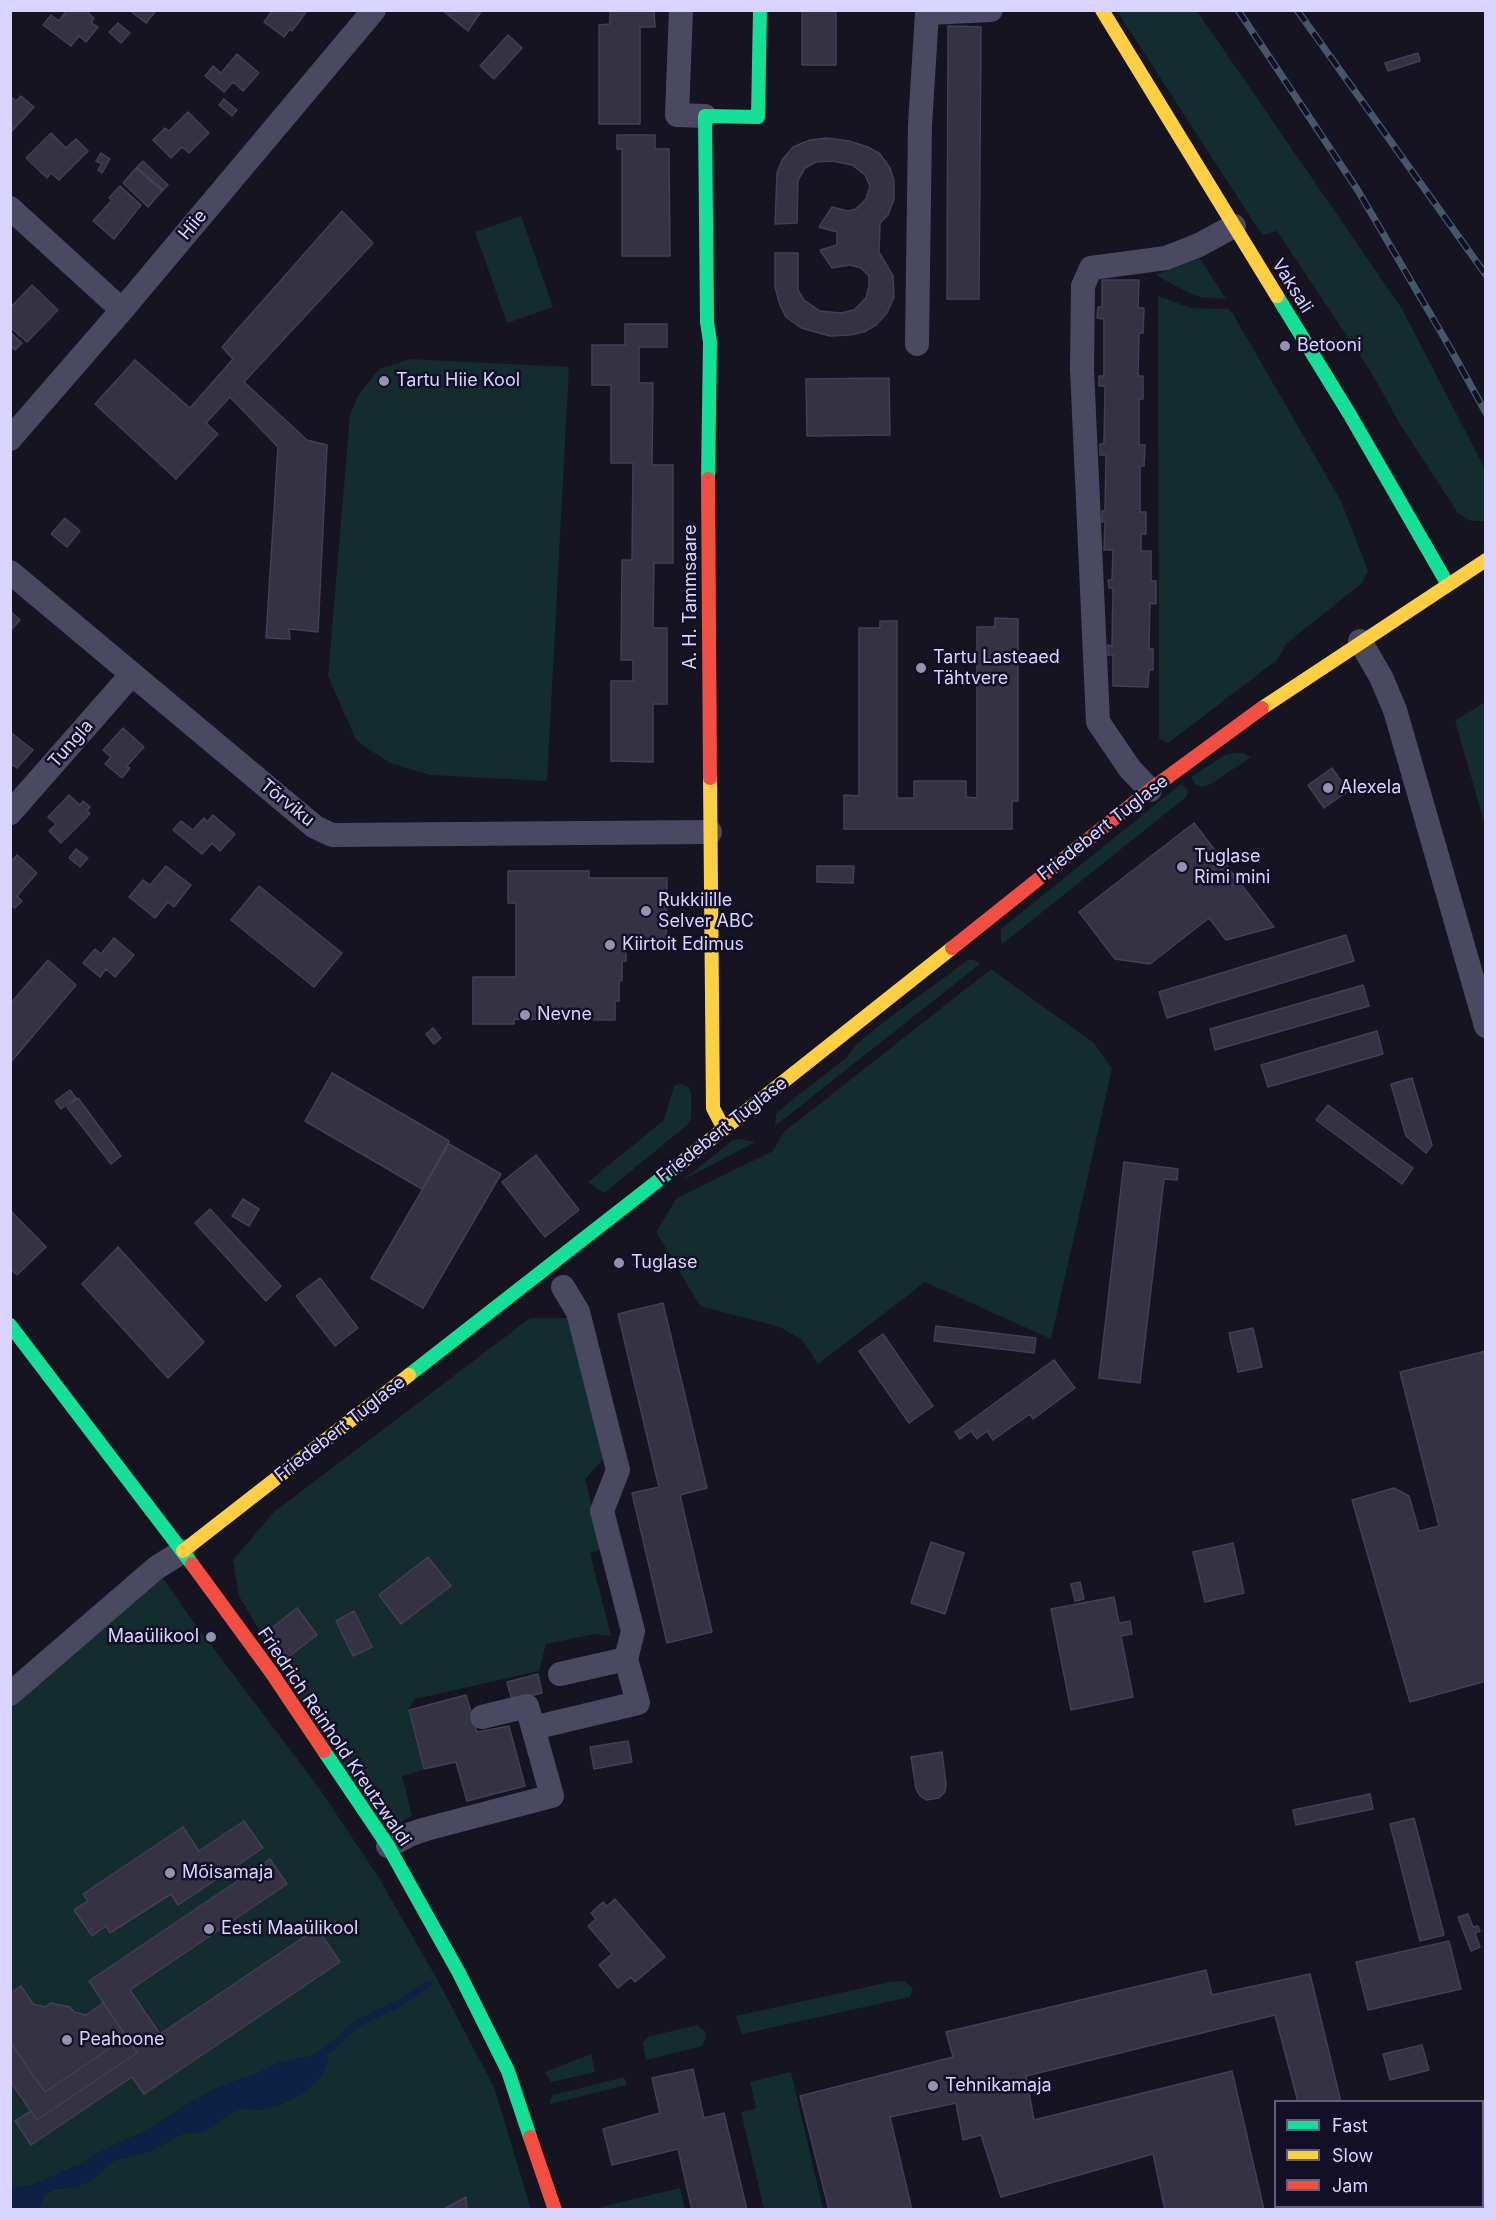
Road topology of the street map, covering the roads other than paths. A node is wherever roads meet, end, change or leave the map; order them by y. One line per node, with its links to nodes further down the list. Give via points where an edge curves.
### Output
1 (374, 10): 9 (street, Hiie)
2 (681, 10): 6 (street, via 677,115)
3 (760, 10): 6 (street, via 758,117)
4 (991, 10): 10 (street, via 927,13 920,125)
5 (1102, 10): 8 (street, Vaksali)
6 (705, 116): 19 (street, A. H. Tammsaare, via 706,322 710,342)
7 (10, 208): 9 (street)
8 (1234, 226): 14 (street, Vaksali); 17 (street, via 1166,258 1091,268 1083,286 1082,369 1098,722 1130,769)
9 (122, 310): 11 (street, Hiie)
10 (917, 344)
11 (10, 439)
12 (1485, 560): 14 (street)
13 (10, 572): 16 (street, Tõrviku)
14 (1447, 583): 15 (street, Friedebert Tuglase)
15 (1360, 641): 17 (street, Friedebert Tuglase); 20 (street, via 1395,710)
16 (132, 674): 18 (street, Tungla); 19 (street, Tõrviku, via 315,827 332,835)
17 (1150, 790): 21 (street, Friedebert Tuglase)
18 (10, 813)
19 (710, 832): 21 (street, A. H. Tammsaare, via 713,1108)
20 (1485, 1026)
21 (724, 1129): 24 (street, Friedebert Tuglase)
22 (564, 1287): 25 (street, via 578,1312 618,1470 602,1511 633,1631)
23 (10, 1325): 24 (street, Friedrich Reinhold Kreutzwaldi)
24 (183, 1551): 27 (street, Friedebert Tuglase, via 156,1568); 30 (street, Friedrich Reinhold Kreutzwaldi, via 271,1672)
25 (626, 1659): 26 (street); 29 (street, via 639,1703)
26 (560, 1674)
27 (10, 1694)
28 (482, 1717): 29 (street, via 527,1706)
29 (533, 1728): 30 (street, via 552,1796 426,1829)
30 (388, 1846): 31 (street, Friedrich Reinhold Kreutzwaldi, via 459,1972 508,2072)
31 (555, 2210)

